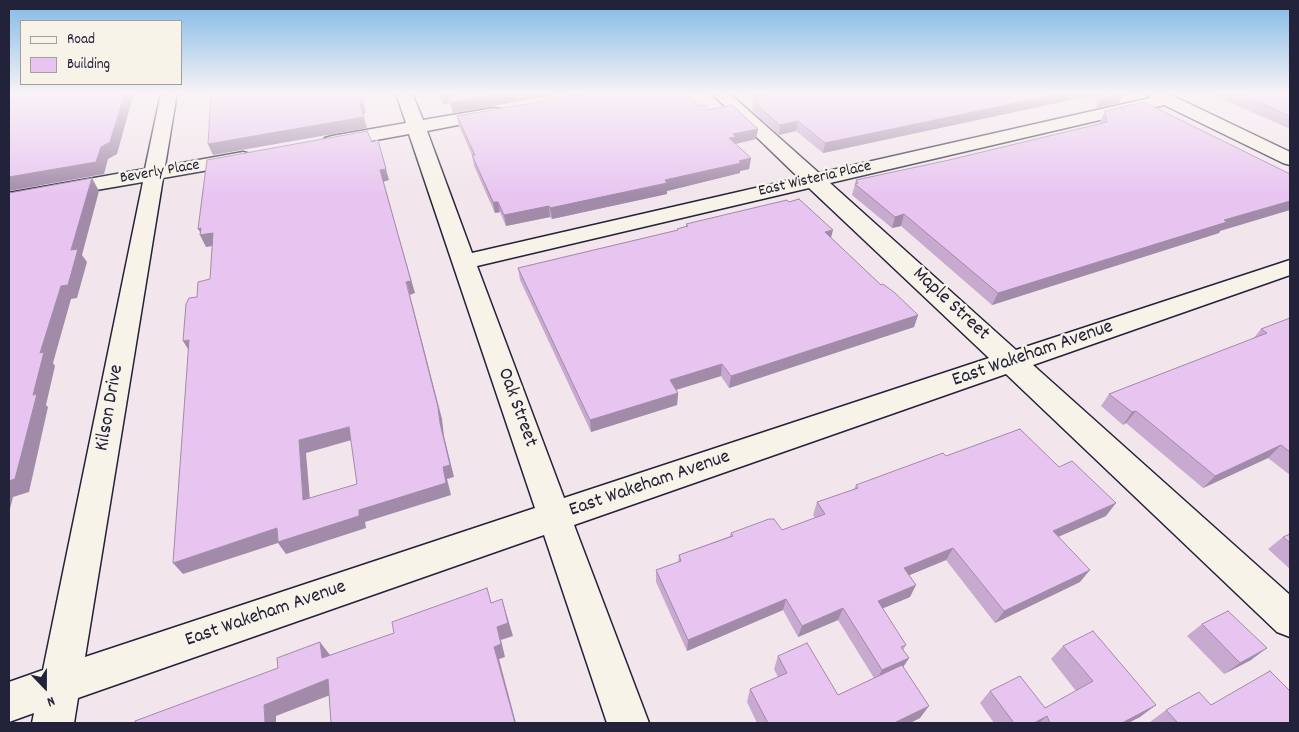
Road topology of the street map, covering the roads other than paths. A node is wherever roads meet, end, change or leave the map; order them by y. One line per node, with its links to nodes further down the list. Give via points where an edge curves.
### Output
1 (163, 127): 9 (street, Kilson Drive)
2 (416, 127): 6 (street); 12 (street, Oak Street)
3 (757, 127): 10 (street, Maple Street)
4 (1032, 127): 10 (street, East Wisteria Place)
5 (1224, 127): 8 (street)
6 (319, 144)
7 (261, 155): 9 (street, Beverly Place)
8 (1290, 159)
9 (154, 174): 11 (street, Beverly Place); 17 (street, Kilson Drive)
10 (815, 180): 12 (street, East Wisteria Place); 14 (street, Maple Street)
11 (9, 200)
12 (464, 262): 15 (street, Oak Street)
13 (1290, 267): 14 (street, East Wakeham Avenue)
14 (1012, 362): 15 (street, East Wakeham Avenue); 16 (street, Maple Street)
15 (554, 517): 17 (street, East Wakeham Avenue); 20 (street, Oak Street)
16 (1290, 619)
17 (60, 684): 18 (street, East Wakeham Avenue); 19 (street, Kilson Drive)
18 (9, 702)
19 (53, 723)
20 (628, 723)

